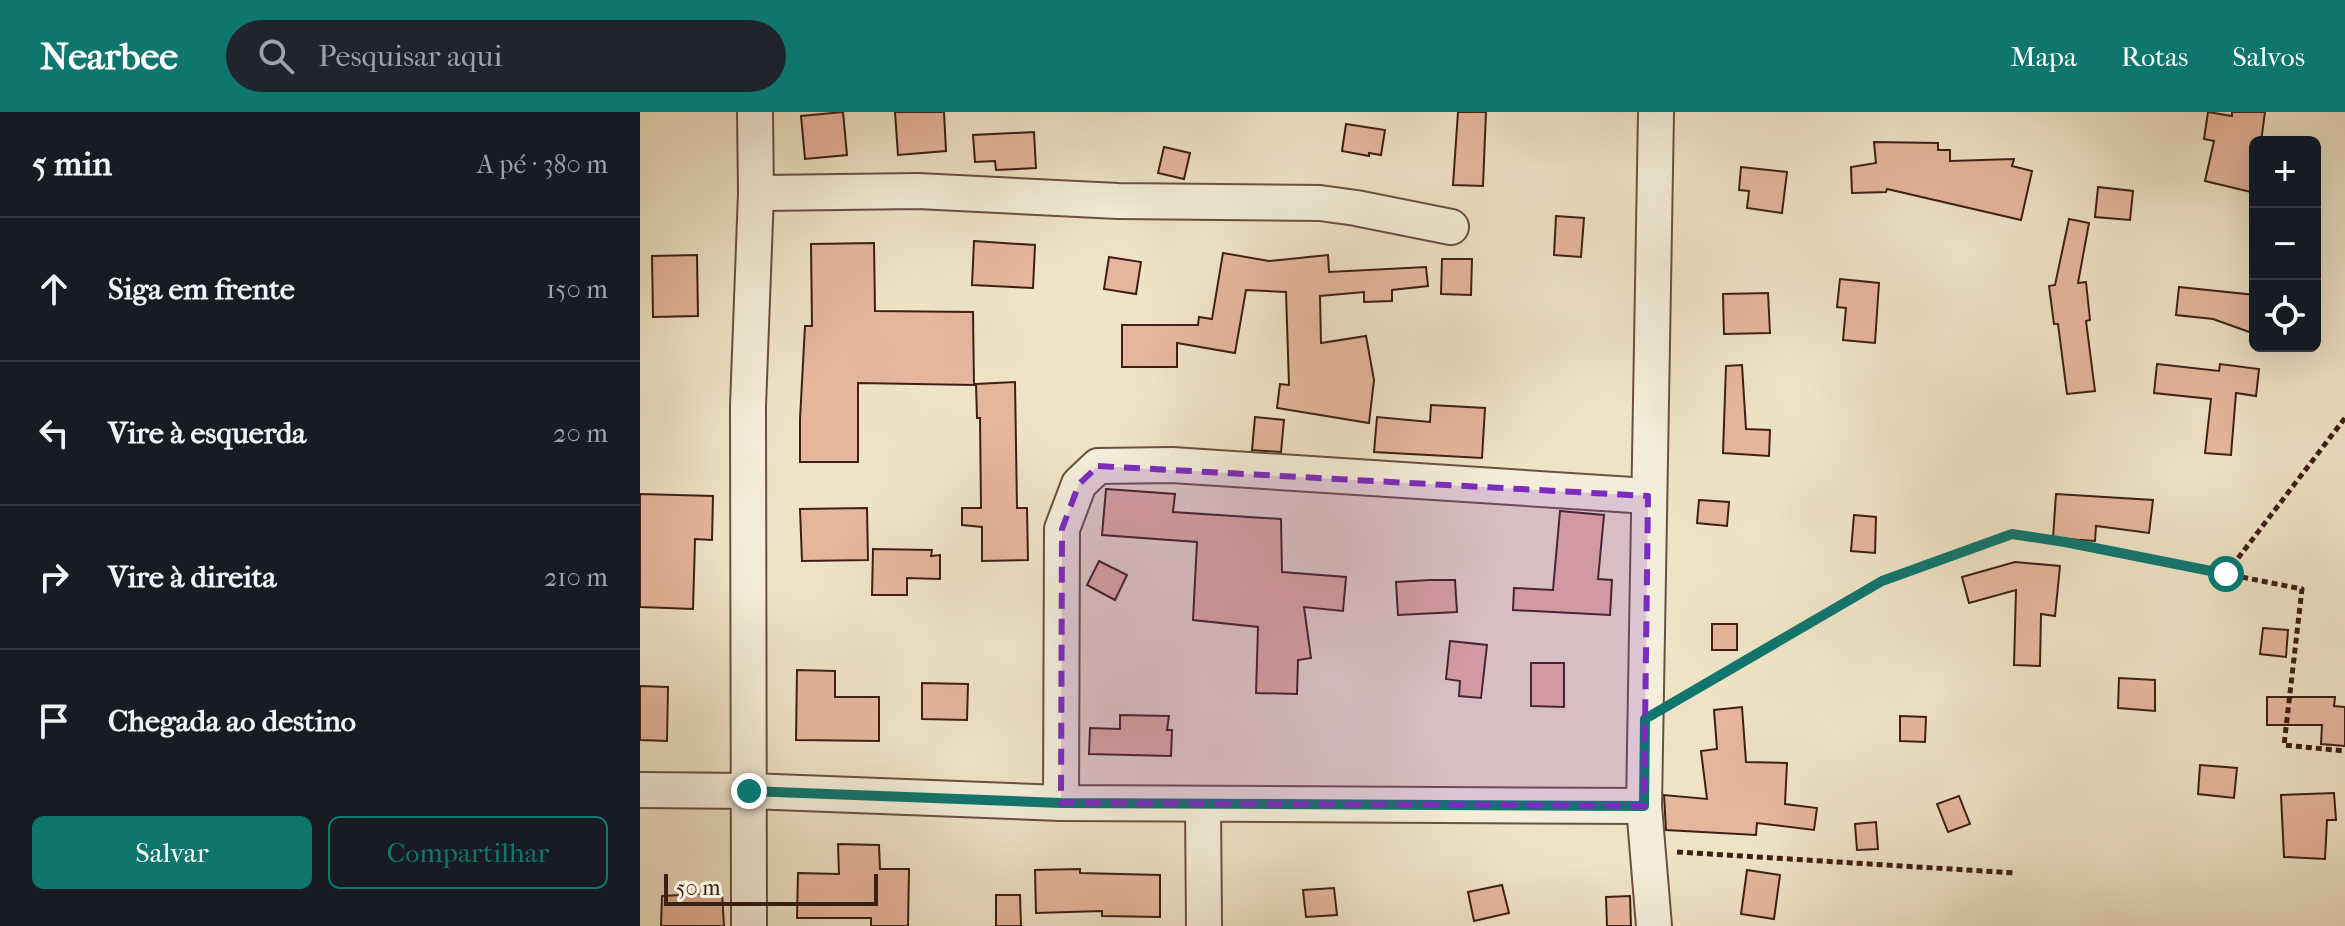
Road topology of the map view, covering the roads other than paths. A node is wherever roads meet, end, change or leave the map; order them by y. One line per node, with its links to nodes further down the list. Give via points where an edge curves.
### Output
1 (755, 112): 3 (street)
2 (1656, 112): 5 (street)
3 (756, 193): 4 (street, via 918,191 1118,201 1320,203); 7 (street, via 748,406)
4 (1451, 227)
5 (1648, 496): 8 (street, via 1172,465 1098,466 1079,484 1062,529); 10 (street)
6 (640, 790): 7 (street)
7 (749, 791): 8 (street); 11 (street)
8 (1061, 803): 9 (street)
9 (1203, 804): 10 (street); 12 (street)
10 (1644, 806): 13 (street)
11 (749, 926)
12 (1204, 926)
13 (1654, 926)

